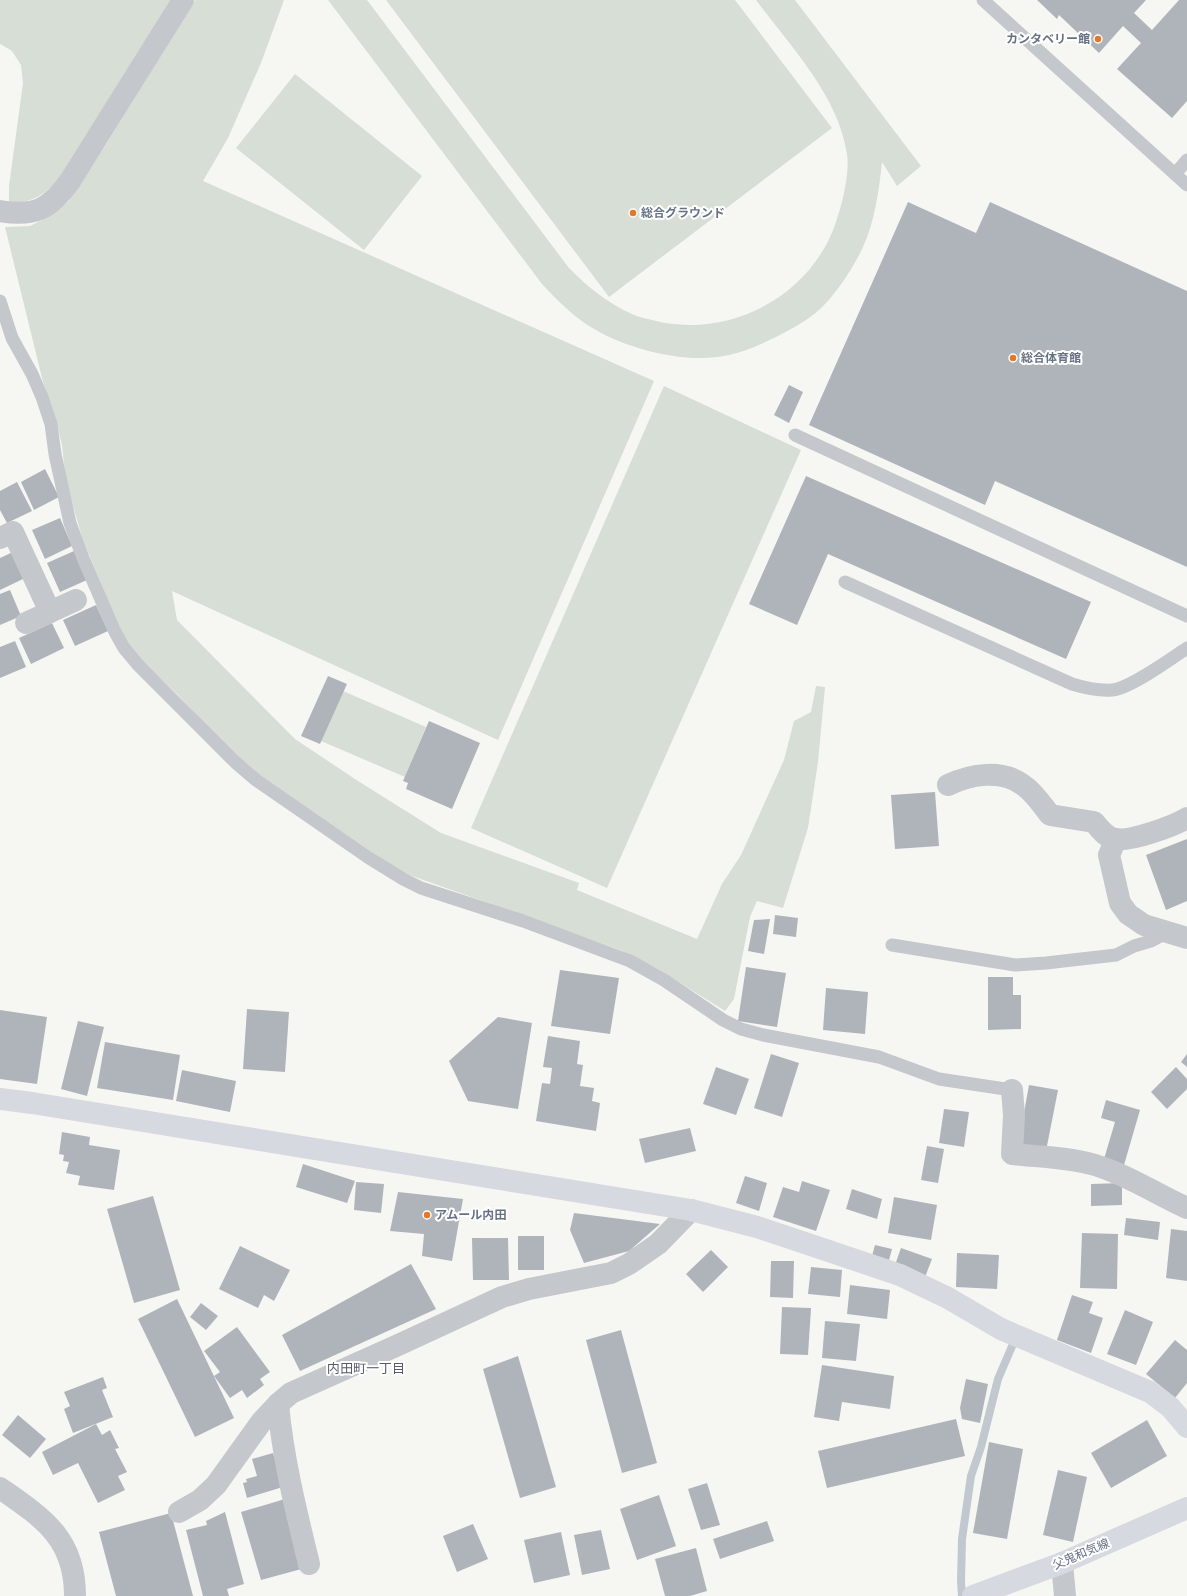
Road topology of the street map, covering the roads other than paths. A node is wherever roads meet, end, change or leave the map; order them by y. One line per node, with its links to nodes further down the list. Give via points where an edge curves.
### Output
1 (183, 0): 6 (street, via 58,198 47,206 20,214)
2 (983, 0): 4 (lane)
3 (1187, 160): 4 (lane)
4 (1175, 174): 5 (lane)
5 (1187, 185)
6 (0, 211)
7 (0, 301): 21 (lane, via 12,338 42,397 51,424 70,523 115,632 139,666 256,780 403,879 421,888 630,961 741,1029 879,1057 939,1079)
8 (795, 435): 13 (lane)
9 (0, 538): 12 (street, via 13,532)
10 (845, 582): 15 (lane, via 1072,684 1094,690 1113,690 1132,682)
11 (76, 600): 12 (street)
12 (50, 612): 14 (street)
13 (1187, 616)
14 (26, 623)
15 (1187, 648)
16 (948, 785): 18 (street, via 975,775 1008,778 1023,785 1050,815 1094,822 1104,834)
17 (1187, 818): 18 (street, via 1154,832)
18 (1116, 839): 19 (street, via 1109,855 1120,903 1128,914 1144,925)
19 (1178, 935): 20 (lane, via 1134,946 1116,955 1046,963 1015,964)
20 (892, 946)
21 (1012, 1090): 23 (street, via 1012,1154 1066,1159 1094,1165 1121,1175)
22 (0, 1099): 24 (street)
23 (1187, 1208)
24 (691, 1210): 25 (street, via 658,1244 611,1273 502,1297 291,1393); 26 (street, via 757,1227 900,1275 948,1298 1001,1329 1150,1392 1170,1407)
25 (278, 1404): 29 (street, via 262,1421 216,1485 200,1500); 31 (street, via 292,1495)
26 (1187, 1427)
27 (0, 1488): 32 (street, via 41,1518 59,1538 73,1567)
28 (1187, 1508): 30 (street, 父鬼和気線)
29 (179, 1512)
30 (1062, 1563): 33 (street, 父鬼和気線); 34 (street)
31 (309, 1564)
32 (75, 1596)
33 (973, 1596)
34 (1065, 1596)

